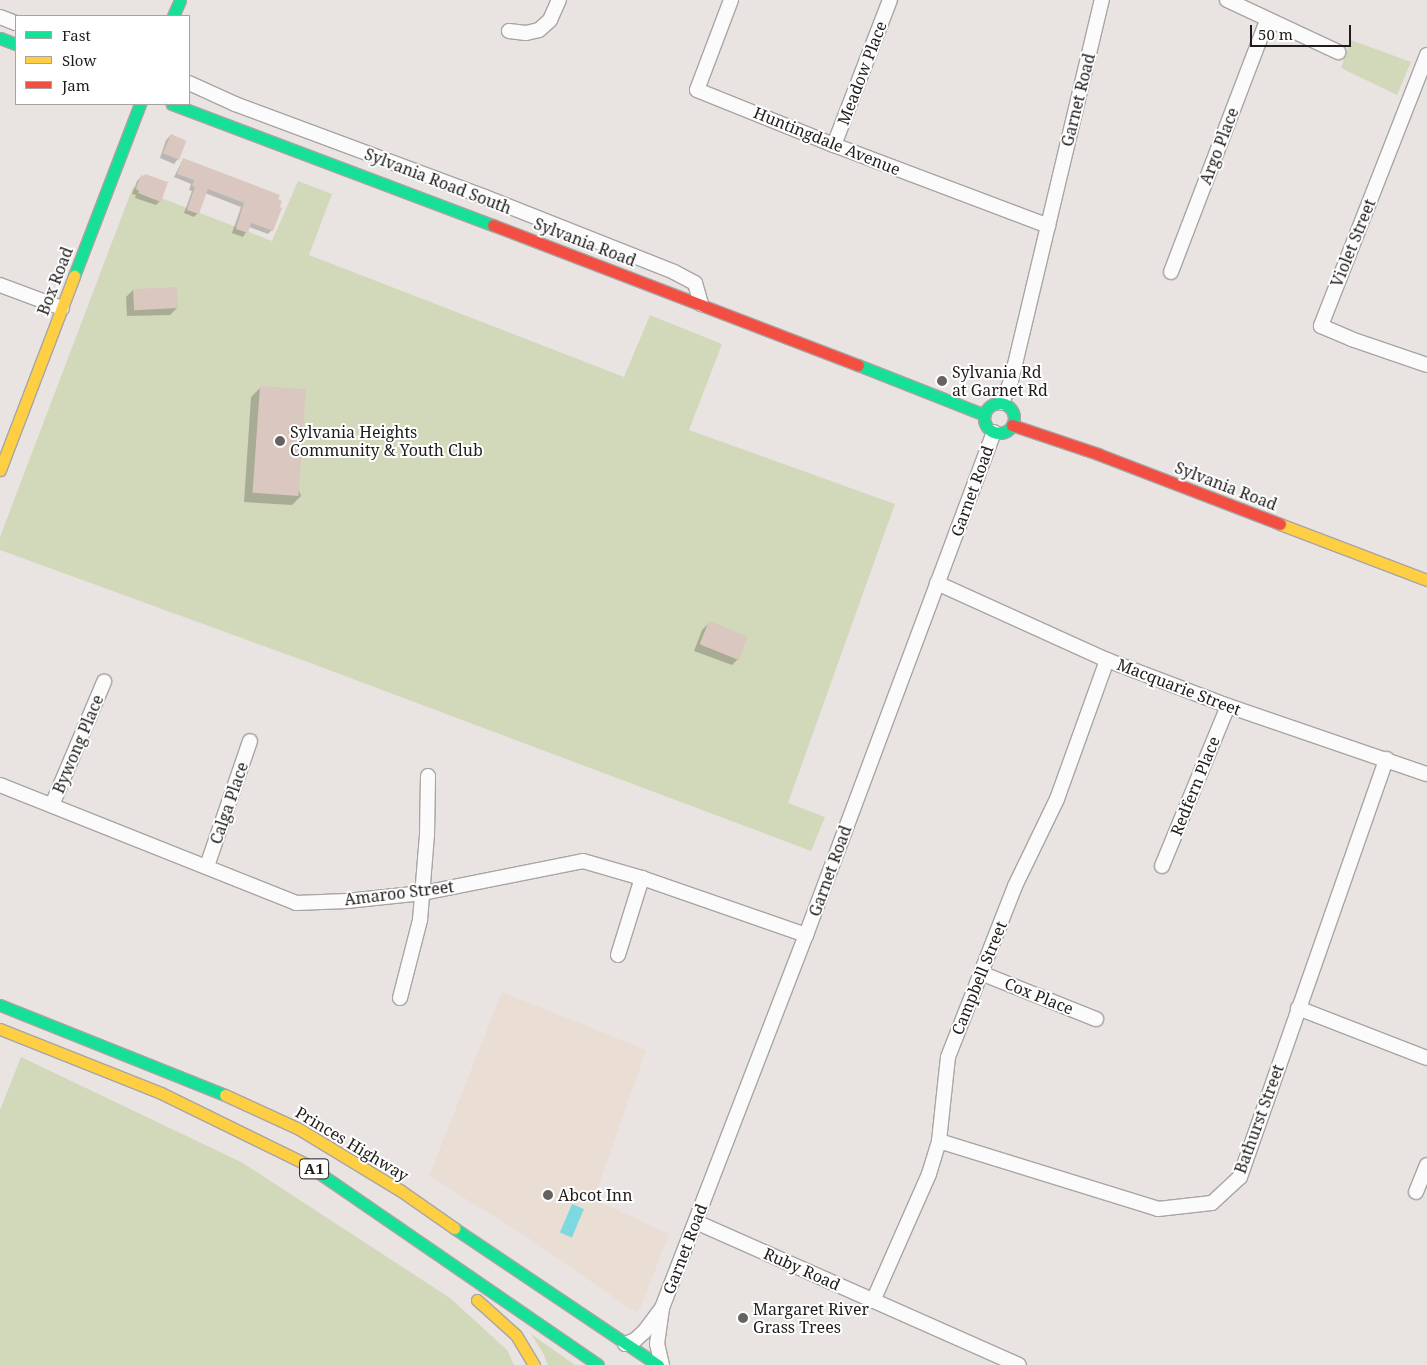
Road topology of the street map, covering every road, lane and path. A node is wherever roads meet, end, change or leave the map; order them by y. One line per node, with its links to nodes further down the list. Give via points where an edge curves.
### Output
1 (180, 0): 7 (main road)
2 (559, 0): 11 (street, via 550,20 539,30 526,33)
3 (732, 0): 19 (street, Huntingdale Avenue, via 697,90)
4 (890, 0): 19 (street, Meadow Place)
5 (1102, 0): 20 (street, Garnet Road)
6 (1227, 0): 9 (street)
7 (174, 15)
8 (0, 17): 10 (street)
9 (1267, 20): 14 (street); 21 (street, Argo Place)
10 (15, 23)
11 (509, 31)
12 (0, 38): 13 (main road)
13 (15, 44)
14 (1338, 52)
15 (1427, 55): 25 (street, Violet Street, via 1321,326)
16 (190, 83): 23 (street, Sylvania Road South, via 235,104 674,272 695,283)
17 (140, 105): 24 (main road, Box Road)
18 (175, 105): 23 (main road, Sylvania Road)
19 (834, 145): 20 (street, Huntingdale Avenue)
20 (1048, 226): 26 (street, Garnet Road, via 1011,381)
21 (1171, 272)
22 (0, 285): 24 (street)
23 (701, 304): 27 (main road, Sylvania Road)
24 (62, 308): 30 (main road, Box Road)
25 (1427, 365)
26 (1002, 403): 27 (main road, via 991,406); 28 (main road, via 1013,411)
27 (985, 415): 29 (main road, via 986,425)
28 (1012, 426): 29 (main road, via 1005,432); 31 (main road, Sylvania Road, via 1098,454)
29 (994, 432): 32 (street, Garnet Road)
30 (0, 470)
31 (1427, 580)
32 (937, 583): 33 (street, Macquarie Street); 46 (street, Garnet Road)
33 (1107, 660): 35 (street, Macquarie Street); 48 (street, Campbell Street, via 1057,799 1015,886)
34 (104, 682): 41 (street, Bywong Place)
35 (1228, 706): 37 (street, Macquarie Street); 43 (street, Redfern Place)
36 (250, 741): 42 (street, Calga Place)
37 (1386, 759): 38 (street, Macquarie Street); 51 (street, Bathurst Street)
38 (1427, 774)
39 (428, 776): 45 (street)
40 (0, 785): 41 (street, Amaroo Street)
41 (52, 805): 42 (street, Amaroo Street)
42 (207, 866): 45 (street, Amaroo Street, via 296,903)
43 (1162, 866)
44 (642, 878): 45 (street, Amaroo Street, via 583,861); 46 (street, Amaroo Street); 47 (street)
45 (423, 893): 49 (street, via 420,920)
46 (806, 935): 58 (street, Garnet Road)
47 (618, 955)
48 (981, 973): 52 (street, Cox Place); 55 (street, Campbell Street, via 948,1057)
49 (400, 998)
50 (0, 1006): 62 (main road, Princes Highway / A1, via 147,1062 299,1129 394,1187)
51 (1298, 1008): 54 (street); 55 (street, Bathurst Street, via 1240,1177 1212,1203 1158,1209)
52 (1096, 1018)
53 (0, 1029): 59 (main road, A1, via 161,1093 307,1165)
54 (1427, 1058)
55 (939, 1141): 60 (street, Campbell Street, via 929,1174)
56 (1427, 1165): 57 (street)
57 (1416, 1192)
58 (696, 1222): 60 (street, Ruby Road); 61 (street, Garnet Road)
59 (452, 1266): 64 (main road, via 467,1292 516,1335); 65 (main road, A1)
60 (873, 1301): 68 (street, Ruby Road)
61 (662, 1308): 62 (street, Garnet Road, via 644,1332); 67 (street, Garnet Road, via 657,1344)
62 (626, 1344): 63 (main road, Princes Highway / A1)
63 (639, 1353): 66 (main road); 67 (main road, Princes Highway / A1)
64 (534, 1365)
65 (598, 1365)
66 (631, 1365)
67 (660, 1365)
68 (1019, 1365)

